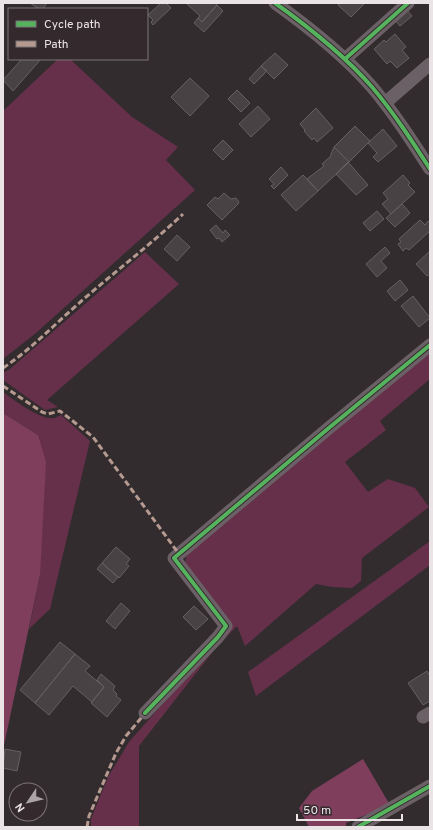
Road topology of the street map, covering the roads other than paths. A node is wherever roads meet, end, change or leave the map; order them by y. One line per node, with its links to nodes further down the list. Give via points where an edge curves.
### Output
1 (275, 3): 3 (street)
2 (408, 3): 3 (street)
3 (345, 59): 5 (street)
4 (430, 64): 5 (street)
5 (384, 103): 6 (street)
6 (430, 169)
7 (430, 345): 8 (street, via 174,558 226,626)
8 (145, 713)
9 (430, 786): 10 (street)
10 (358, 827)

